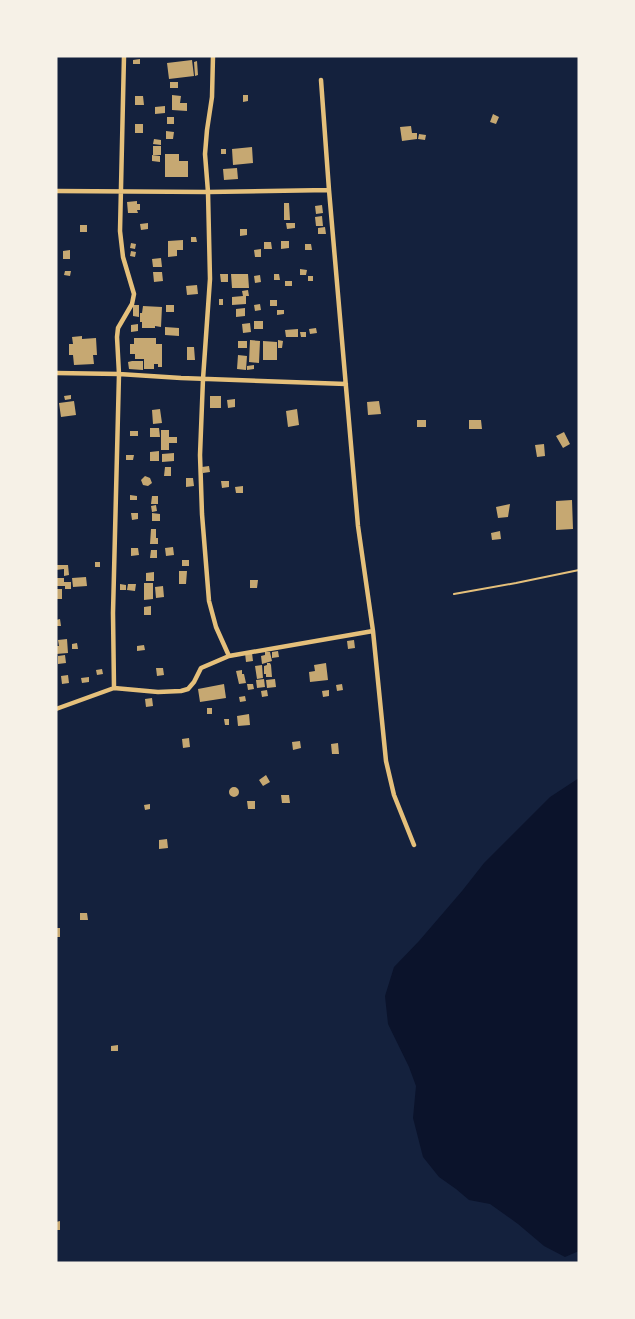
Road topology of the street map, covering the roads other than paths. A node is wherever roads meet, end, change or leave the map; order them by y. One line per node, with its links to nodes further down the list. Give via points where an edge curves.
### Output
1 (124, 56): 6 (street)
2 (213, 56): 7 (street, via 205,154)
3 (321, 80): 4 (street)
4 (329, 190): 7 (street); 11 (street)
5 (56, 191): 6 (street)
6 (121, 191): 7 (street); 9 (street, via 123,257 134,294 118,328)
7 (208, 192): 10 (street, via 210,279)
8 (56, 373): 9 (street)
9 (119, 374): 10 (street); 14 (street)
10 (203, 379): 11 (street); 13 (street, via 200,455 209,601)
11 (346, 384): 12 (street, via 358,526)
12 (373, 632): 13 (street); 16 (street, via 386,761 394,795)
13 (229, 656): 14 (street, via 201,668 188,689 181,691)
14 (114, 688): 15 (street)
15 (58, 707)
16 (414, 845)

